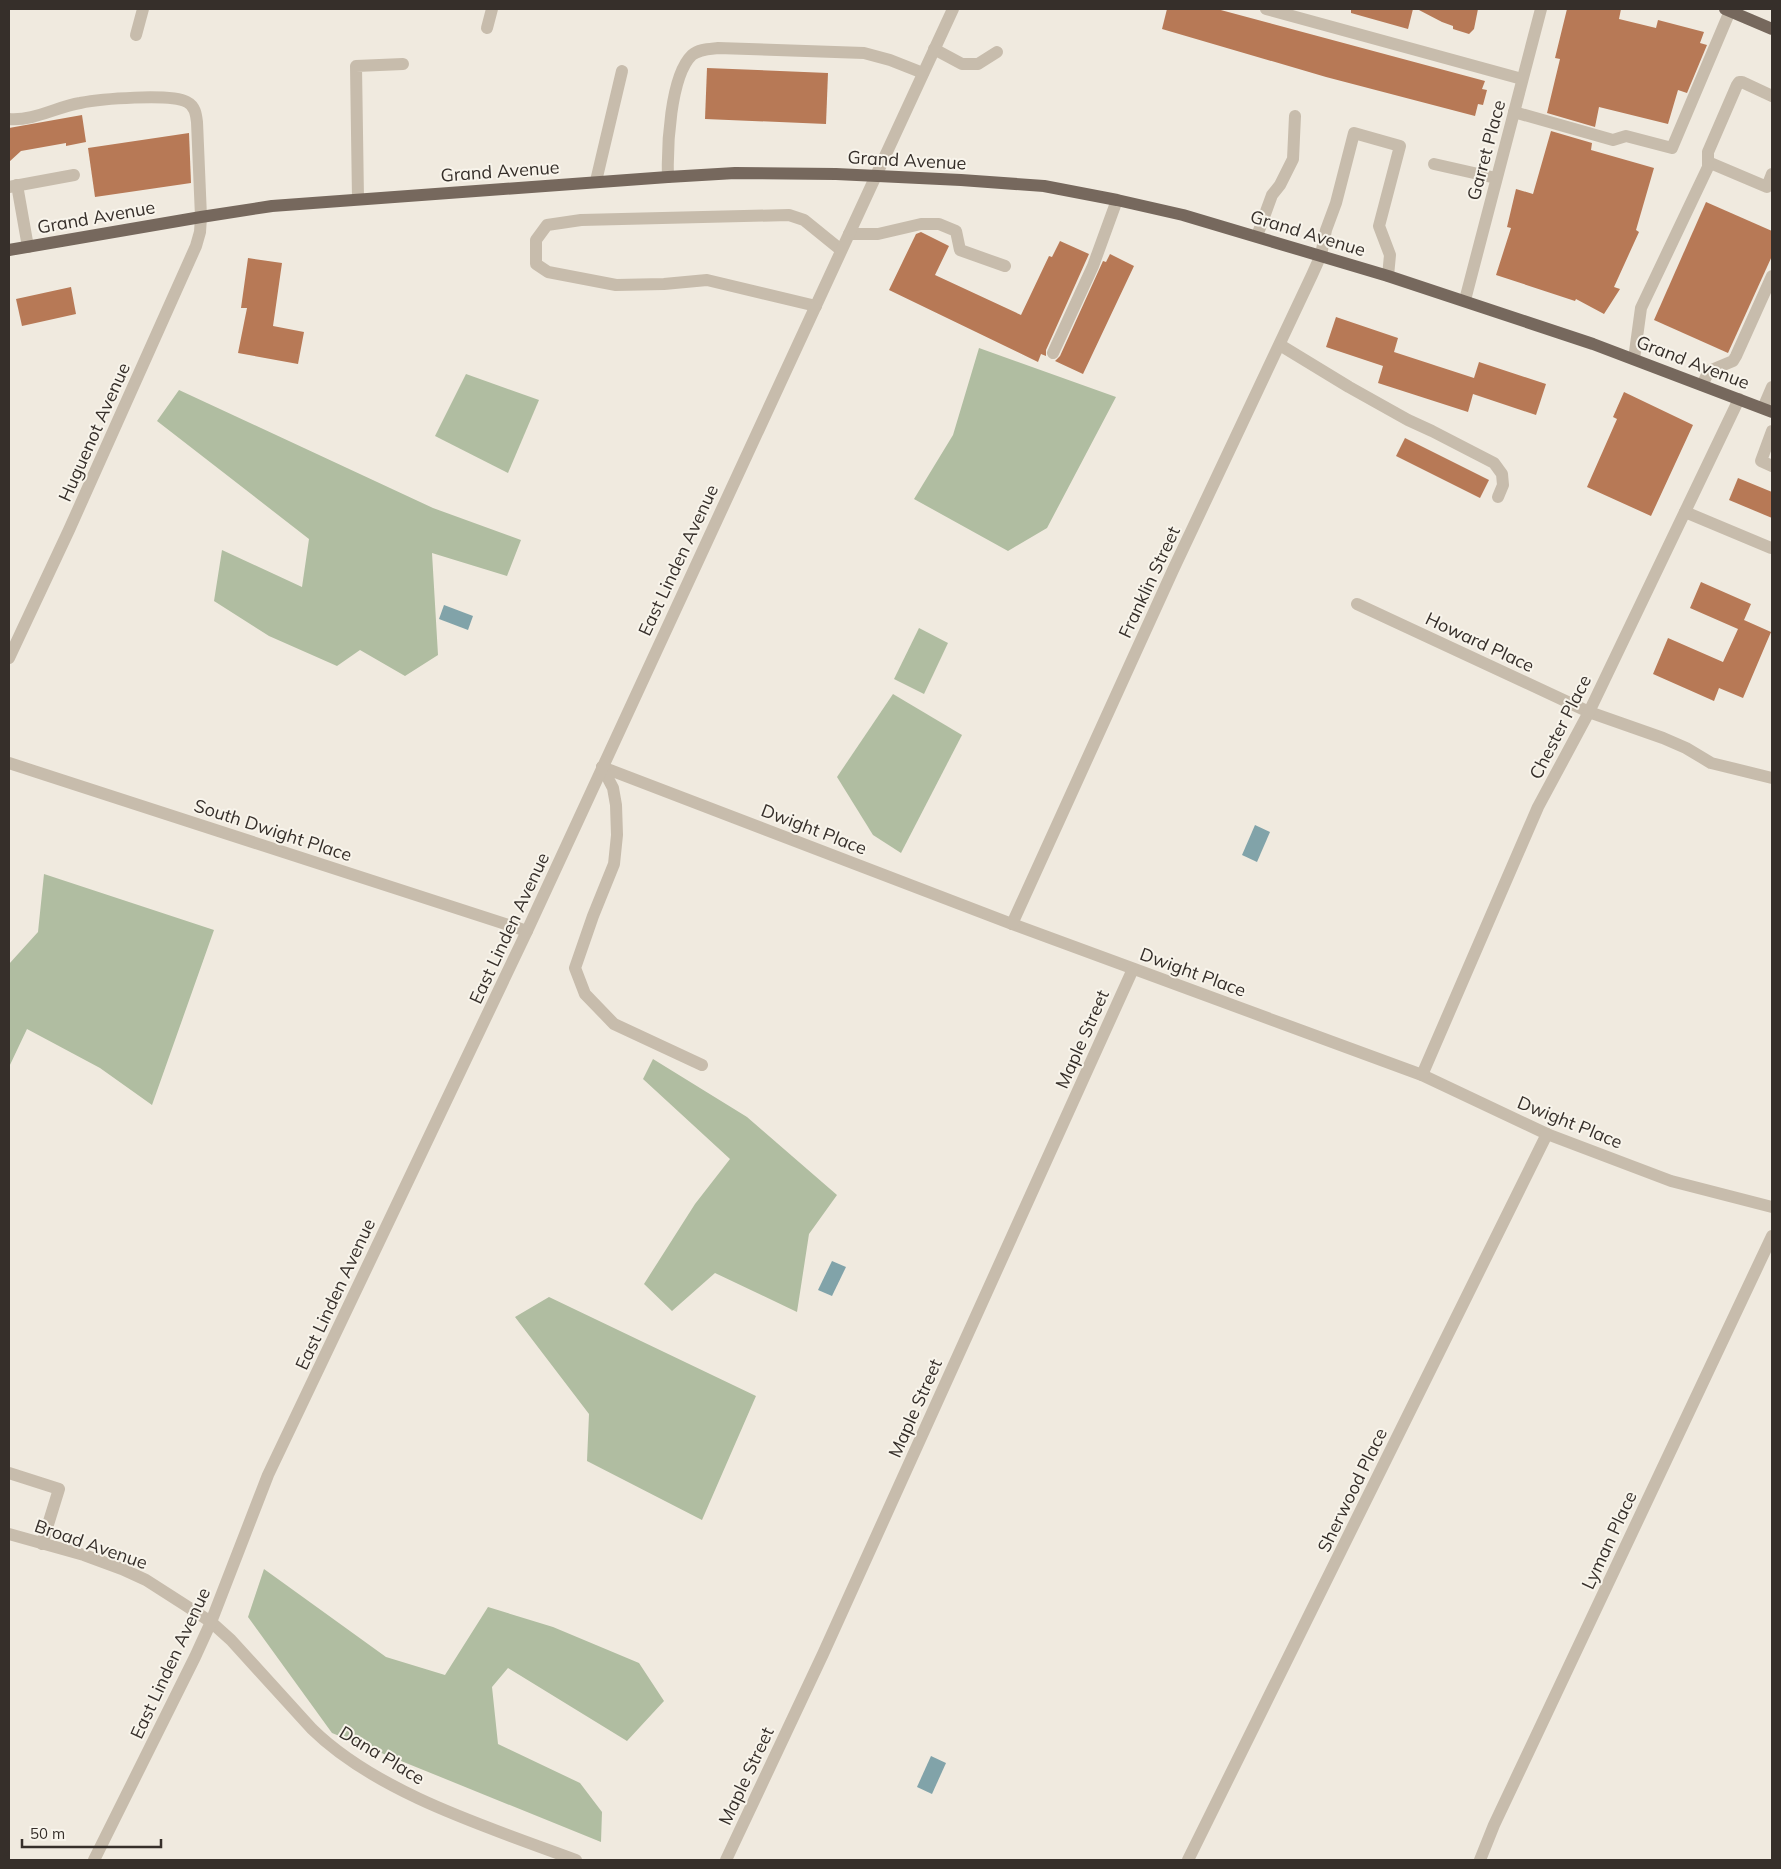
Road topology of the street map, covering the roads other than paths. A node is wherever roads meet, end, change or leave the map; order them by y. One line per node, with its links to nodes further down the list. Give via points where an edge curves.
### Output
1 (143, 9): 9 (street)
2 (492, 9): 7 (street)
3 (954, 9): 10 (street, East Linden Avenue)
4 (1266, 9): 15 (street)
5 (1541, 9): 15 (street, Garret Place)
6 (1727, 10): 8 (main road); 17 (street, via 1672,148 1626,136 1613,140)
7 (487, 28)
8 (1772, 30)
9 (136, 36)
10 (934, 49): 11 (street, via 962,64 978,64); 14 (street, East Linden Avenue)
11 (997, 52)
12 (402, 64): 30 (street, via 356,66)
13 (622, 71): 27 (street)
14 (923, 73): 24 (street, via 864,53 700,50 686,63 677,89 668,132); 25 (street, East Linden Avenue)
15 (1522, 79): 17 (street, Garret Place)
16 (1772, 96): 20 (street, via 1739,82 1708,152)
17 (1514, 112): 26 (street, Garret Place)
18 (1295, 116): 34 (street, via 1293,159 1272,195)
19 (9, 119): 32 (street, Huguenot Avenue, via 37,116 80,103 161,98 189,102 196,112)
20 (1708, 162): 29 (street); 46 (street, via 1708,168 1641,308)
21 (1434, 164): 26 (street)
22 (1772, 174): 29 (street)
23 (74, 175): 28 (street)
24 (668, 176): 25 (main road, Grand Avenue, via 761,173); 27 (main road, Grand Avenue)
25 (876, 176): 31 (main road, Grand Avenue, via 1044,186); 33 (street, East Linden Avenue)
26 (1496, 178): 42 (street, Garret Place)
27 (596, 181): 30 (main road, Grand Avenue)
28 (13, 186): 35 (street)
29 (1770, 188)
30 (358, 199): 32 (main road, Grand Avenue, via 272,206)
31 (1116, 200): 34 (main road, Grand Avenue); 45 (street, via 1093,266)
32 (201, 217): 35 (main road, Grand Avenue); 57 (street, Huguenot Avenue, via 196,246)
33 (849, 234): 37 (street, East Linden Avenue); 39 (street, via 878,234 921,224 939,224 956,230 960,250)
34 (1257, 236): 38 (main road, Grand Avenue)
35 (28, 247): 36 (main road, Grand Avenue)
36 (9, 250)
37 (841, 250): 43 (street, East Linden Avenue); 43 (street, via 804,220 789,215 581,220 547,225 536,240 536,264 548,272 616,285 707,280)
38 (1320, 255): 40 (main road, Grand Avenue); 40 (street, Franklin Street, via 1354,133 1400,146 1380,226 1390,256); 44 (street, Franklin Street)
39 (1005, 266)
40 (1388, 276): 42 (main road, Grand Avenue)
41 (1772, 276): 47 (street, via 1736,356 1709,371)
42 (1465, 300): 46 (main road, Grand Avenue)
43 (816, 306): 60 (street, East Linden Avenue)
44 (1280, 345): 53 (street, via 1408,420 1494,463 1502,474 1503,485); 62 (street, Franklin Street, via 1173,570)
45 (1053, 353)
46 (1634, 359): 47 (main road, Grand Avenue)
47 (1702, 385): 49 (main road, Grand Avenue)
48 (1772, 387): 50 (street)
49 (1739, 399): 50 (main road, Grand Avenue); 54 (street, Chester Place)
50 (1767, 410)
51 (1772, 431): 52 (street, via 1761,462)
52 (1772, 466)
53 (1498, 496)
54 (1685, 512): 55 (street); 58 (street, Chester Place)
55 (1771, 548)
56 (1357, 604): 58 (street, Howard Place)
57 (9, 658)
58 (1589, 712): 61 (street, Howard Place, via 1663,738 1711,763); 66 (street, Chester Place, via 1538,808)
59 (9, 763): 63 (street, South Dwight Place)
60 (602, 767): 62 (street, Dwight Place); 63 (street, East Linden Avenue); 65 (street, via 613,788 616,805 614,864 575,968 585,994 614,1024)
61 (1772, 778)
62 (1012, 924): 64 (street, Dwight Place)
63 (527, 931): 73 (street, East Linden Avenue, via 268,1475)
64 (1133, 969): 66 (street, Dwight Place); 76 (street, Maple Street)
65 (702, 1065)
66 (1422, 1075): 67 (street, Dwight Place)
67 (1547, 1134): 68 (street, Dwight Place, via 1672,1181); 77 (street, Sherwood Place)
68 (1772, 1207)
69 (1772, 1236): 78 (street, Lyman Place)
70 (9, 1473): 72 (street, via 59,1489)
71 (9, 1534): 72 (street, Broad Avenue)
72 (42, 1544): 73 (street, Broad Avenue, via 84,1555 134,1574)
73 (211, 1622): 74 (street, East Linden Avenue); 75 (street, Dana Place, via 232,1640 312,1729 340,1753 441,1808)
74 (94, 1860)
75 (576, 1860)
76 (726, 1860)
77 (1188, 1860)
78 (1480, 1860)

